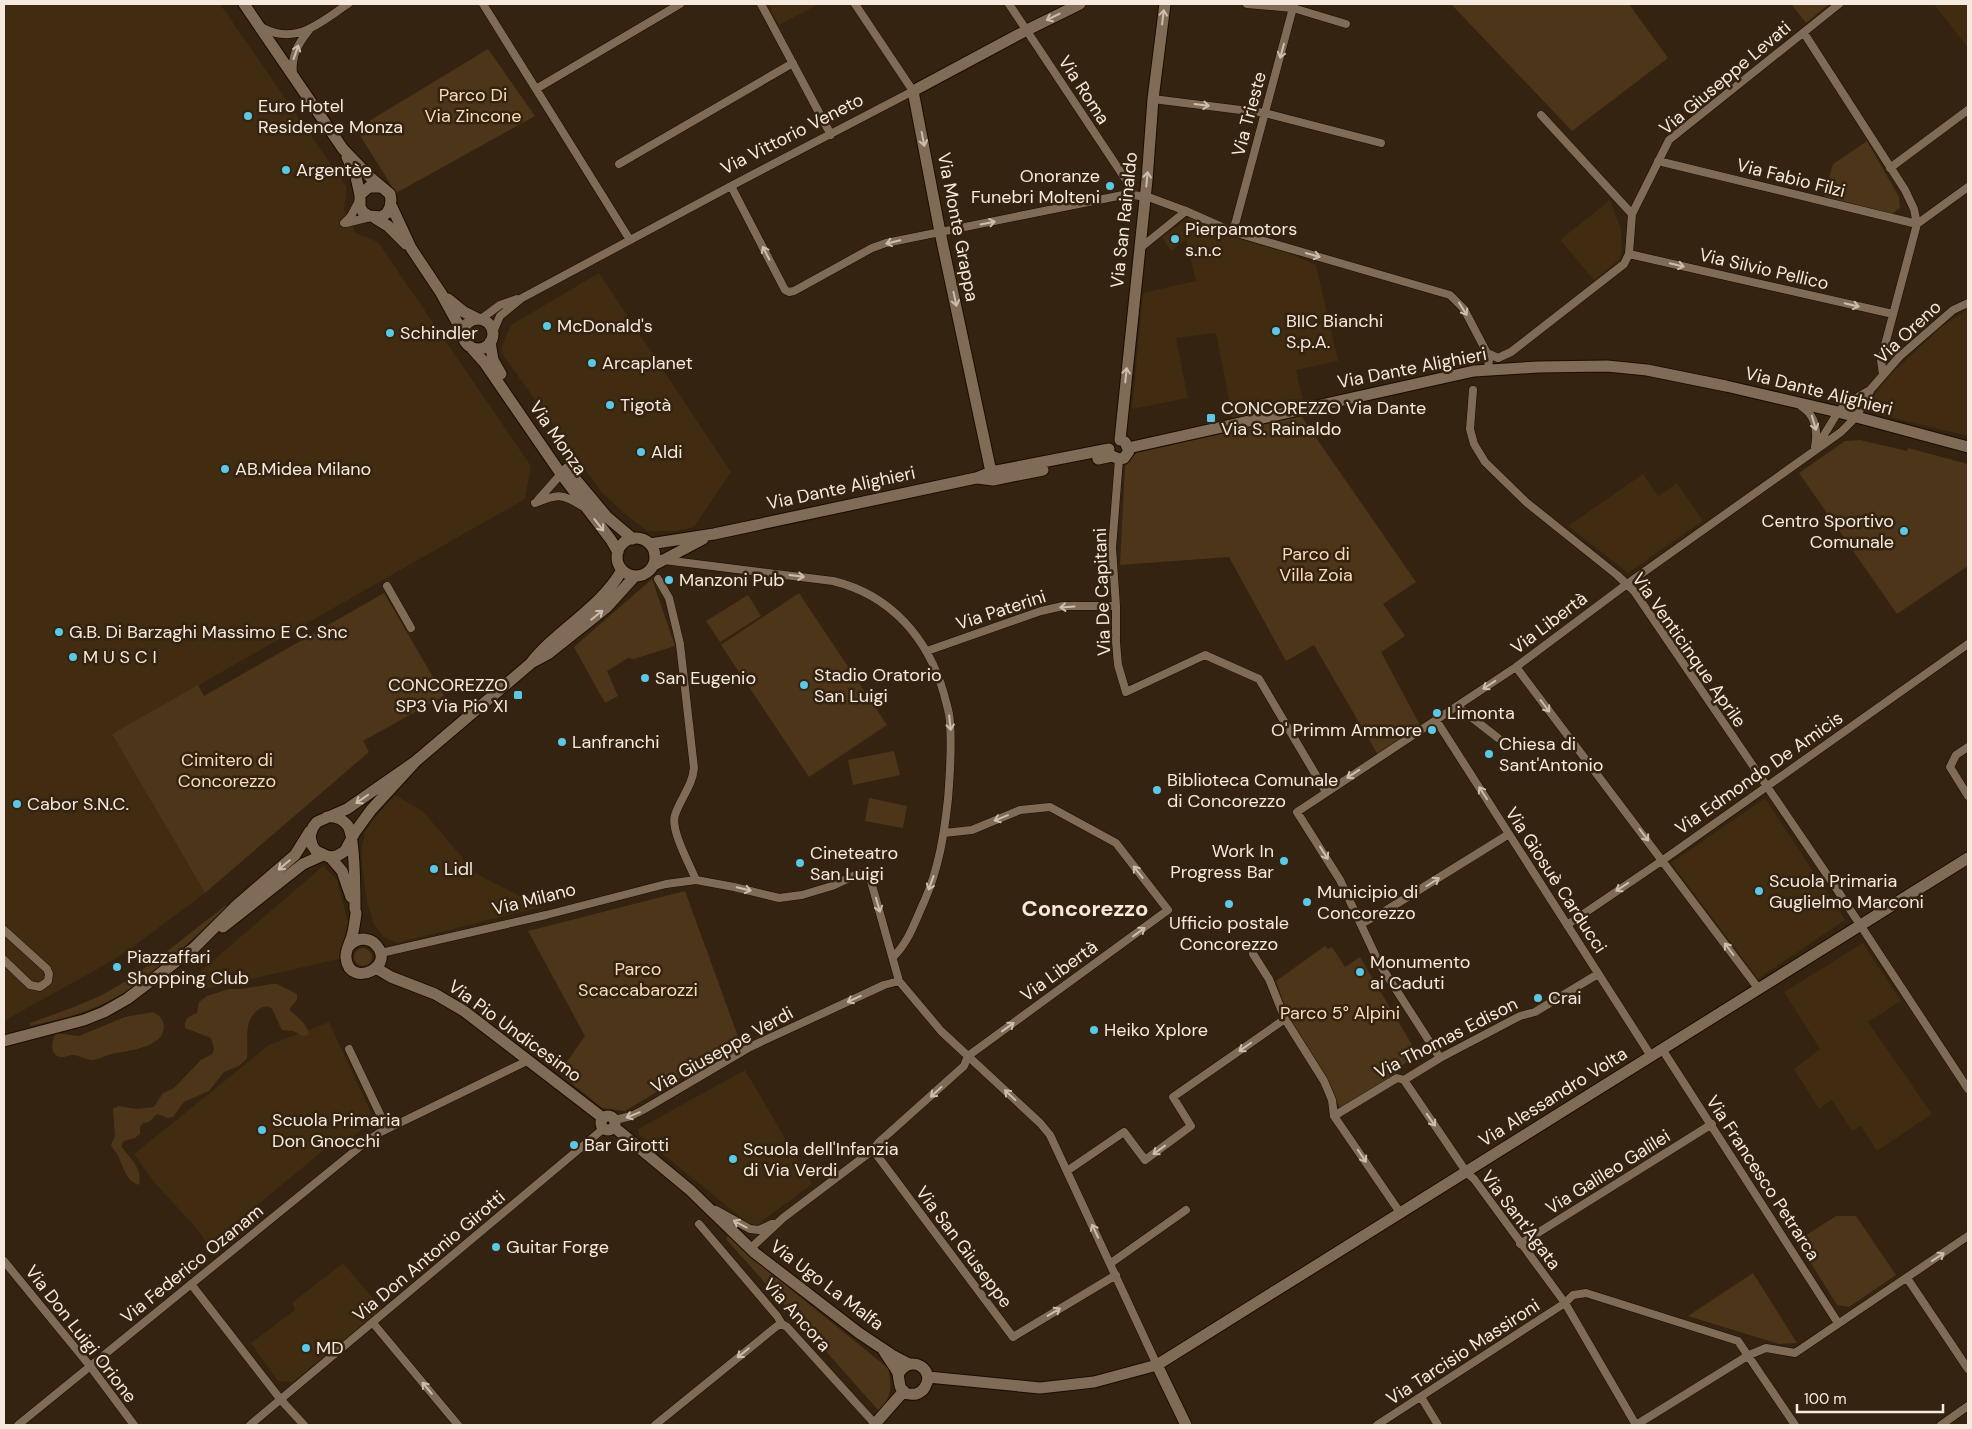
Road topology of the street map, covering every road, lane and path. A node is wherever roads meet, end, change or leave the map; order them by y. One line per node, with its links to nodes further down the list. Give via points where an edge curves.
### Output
1 (244, 4): 14 (main road)
2 (348, 4): 15 (street)
3 (483, 4): 20 (street)
4 (680, 4): 20 (street)
5 (761, 4): 18 (street)
6 (855, 4): 21 (street, Via Monte Grappa)
7 (1009, 4): 16 (street, Via Roma)
8 (1080, 4): 16 (main road, Via Vittorio Veneto, one-way to 16)
9 (1165, 4): 22 (main road, Via San Rainaldo, one-way to 9)
10 (1247, 4): 12 (street)
11 (1839, 4): 17 (street, Via Giuseppe Levati)
12 (1294, 6): 13 (street); 24 (street, Via Trieste, one-way to 24)
13 (1346, 24)
14 (259, 27): 15 (street, via 284,36); 19 (main road)
15 (309, 30): 19 (street, one-way to 15, via 293,55)
16 (1027, 30): 21 (main road, Via Vittorio Veneto); 35 (street, Via Roma, via 1128,183)
17 (1804, 33): 29 (street, Via Giuseppe Levati, via 1669,140); 31 (street)
18 (793, 63): 26 (street); 30 (street)
19 (294, 78): 28 (main road)
20 (536, 89): 45 (street)
21 (913, 92): 26 (street, Via Vittorio Veneto); 43 (main road, Via Monte Grappa, one-way to 43)
22 (1153, 99): 24 (street, one-way to 24); 36 (main road, Via San Rainaldo, one-way to 22)
23 (1968, 110): 31 (street)
24 (1265, 113): 27 (street); 44 (street, Via Trieste)
25 (1541, 115): 40 (street)
26 (831, 134): 33 (street, Via Vittorio Veneto)
27 (1381, 143)
28 (343, 149): 32 (main road); 37 (main road, via 356,176)
29 (1658, 161): 40 (street, Via Giuseppe Levati); 42 (street, Via Fabio Filzi)
30 (619, 164)
31 (1890, 168): 42 (street, via 1911,202)
32 (381, 186): 37 (main road, via 369,187); 38 (main road, via 389,194)
33 (731, 186): 43 (street, one-way to 33, via 872,248 789,292 785,290); 45 (street, Via Vittorio Veneto)
34 (1968, 187): 42 (street)
35 (1128, 194): 36 (street); 43 (street, one-way to 35)
36 (1144, 197): 39 (street); 47 (main road, Via San Rainaldo)
37 (360, 198): 41 (main road, via 362,210); 41 (street, via 352,216 344,223)
38 (391, 205): 41 (main road, via 386,214); 46 (main road)
39 (1186, 211): 44 (street); 47 (street)
40 (1632, 214): 48 (street)
41 (373, 217): 46 (main road, via 388,226)
42 (1917, 224): 52 (street)
43 (940, 232): 69 (main road, Via Monte Grappa, one-way to 69)
44 (1233, 232): 57 (street, one-way to 57, via 1450,295 1464,309)
45 (630, 240): 50 (street, Via Vittorio Veneto)
46 (410, 248): 49 (main road)
47 (1139, 249): 65 (main road, Via San Rainaldo, one-way to 47)
48 (1629, 254): 52 (street, Via Silvio Pellico, one-way to 52); 57 (street, via 1614,273 1520,346 1502,357)
49 (441, 293): 53 (main road, via 457,307); 54 (main road)
50 (522, 298): 53 (street, Via Vittorio Veneto, via 503,303); 55 (street, Via Vittorio Veneto, via 500,316)
51 (1968, 303): 59 (street, Via Oreno, via 1953,310)
52 (1893, 314): 59 (street, via 1881,360)
53 (479, 319): 54 (main road, via 468,323); 55 (main road, via 488,323)
54 (463, 332): 56 (main road)
55 (492, 337): 56 (main road, via 486,346 479,348); 74 (main road, Via Monza, via 494,365 570,474 607,517)
56 (468, 344): 70 (main road, Via Monza)
57 (1487, 353): 58 (street)
58 (1488, 369): 62 (main road, Via Dante Alighieri, via 1607,366 1647,370); 65 (main road, Via Dante Alighieri)
59 (1883, 375): 60 (street, Via Oreno)
60 (1871, 389): 63 (street, Via Oreno); 64 (street, Via Oreno)
61 (1472, 390): 81 (street, Via Venticinque Aprile, via 1470,429 1474,444 1485,462 1541,515)
62 (1795, 402): 63 (main road, Via Dante Alighieri); 67 (street, one-way to 67, via 1809,411 1814,420 1817,436)
63 (1838, 412): 64 (main road, Via Dante Alighieri); 67 (street, Via Libertà)
64 (1856, 417): 66 (main road, Via Dante Alighieri); 67 (street, Via Libertà)
65 (1124, 444): 68 (main road, Via Dante Alighieri, via 1113,443); 68 (main road, via 1127,456)
66 (1968, 447)
67 (1814, 451): 81 (street, Via Libertà)
68 (1113, 455): 69 (main road, Via Dante Alighieri); 71 (main road, Via Dante Alighieri, via 993,480); 83 (street, Via De Capitani, via 1112,548)
69 (991, 472): 71 (main road, Via Dante Alighieri)
70 (561, 474): 72 (main road, Via Monza); 72 (street, via 535,503 561,495)
71 (976, 478): 73 (main road, Via Dante Alighieri)
72 (587, 509): 76 (main road, Via Monza, one-way to 76)
73 (714, 534): 75 (main road, Via Dante Alighieri); 77 (main road, Via Dante Alighieri)
74 (632, 539): 75 (main road); 76 (main road, via 624,543)
75 (650, 544): 77 (main road)
76 (618, 552): 78 (main road)
77 (658, 562): 79 (main road, via 646,573); 86 (street, one-way to 86, via 849,585 876,599 904,620)
78 (622, 570): 79 (main road); 87 (main road, via 596,603 542,648)
79 (635, 576): 87 (main road, one-way to 79, via 548,654 606,608)
80 (658, 579): 105 (street, via 669,598 680,644 694,768 693,780 674,816 675,829)
81 (1627, 584): 88 (street, Via Libertà); 94 (street, Via Venticinque Aprile)
82 (386, 586): 84 (street)
83 (1116, 606): 86 (street, Via Paterini, one-way to 86, via 1063,606); 95 (street, Via De Capitani, via 1118,665 1126,692 1205,654 1259,679)
84 (411, 628)
85 (1968, 644): 94 (street, Via Edmondo De Amicis)
86 (927, 651): 99 (street, one-way to 99, via 940,682 950,722 951,773)
87 (530, 664): 93 (main road)
88 (1516, 667): 89 (street, Via Libertà, one-way to 89); 103 (street, one-way to 103)
89 (1457, 706): 90 (street, Via Libertà); 91 (street)
90 (1436, 720): 95 (street, Via Libertà, one-way to 95); 100 (street, Via Giosuè Carducci, one-way to 90)
91 (1498, 738)
92 (1968, 747): 96 (street, via 1956,755 1950,766)
93 (416, 761): 97 (main road, one-way to 97, via 347,809); 101 (main road, via 372,810)
94 (1766, 787): 103 (street, Via Edmondo De Amicis); 109 (street, Via Venticinque Aprile)
95 (1326, 792): 107 (street, Via Libertà, one-way to 107, via 1298,812 1340,880)
96 (1968, 796)
97 (327, 817): 98 (main road); 101 (main road, via 346,823)
98 (314, 826): 102 (main road, via 310,836 312,844 316,851); 113 (main road, one-way to 113, via 295,855 237,905)
99 (944, 833): 116 (street, one-way to 116, via 932,884 903,948); 126 (street, Via Libertà, one-way to 99, via 1168,910 1116,843 1050,807 1020,810 972,830)
100 (1509, 834): 107 (street, one-way to 100); 108 (street, Via Giosuè Carducci)
101 (351, 840): 102 (main road, via 343,853); 106 (main road)
102 (326, 856): 106 (main road, via 343,873); 113 (main road, via 303,864)
103 (1663, 860): 108 (street, Via Edmondo De Amicis, one-way to 108); 121 (street, one-way to 103)
104 (1968, 860): 109 (main road, Via Alessandro Volta)
105 (696, 880): 114 (street, Via Milano, via 666,884); 116 (street, Via Milano, one-way to 116, via 779,898 802,895 832,886 860,872 866,873)
106 (356, 911): 111 (main road, via 358,922); 112 (main road)
107 (1361, 924): 128 (street, via 1379,963)
108 (1567, 925): 119 (street, Via Giosuè Carducci)
109 (1859, 925): 121 (main road, Via Alessandro Volta); 131 (street, Via Venticinque Aprile)
110 (4, 930): 117 (street, via 47,969 48,980 40,987 30,985)
111 (369, 940): 112 (main road, via 358,940); 114 (main road)
112 (349, 946): 118 (main road, via 346,958 350,968 360,974)
113 (194, 948): 123 (main road, via 132,996 104,1012)
114 (381, 953): 118 (main road)
115 (1253, 954): 122 (street, via 1269,979)
116 (893, 957): 120 (street)
117 (4, 960)
118 (376, 968): 129 (main road, Via Pio Undicesimo, via 454,1005)
119 (1598, 974): 127 (street, Via Giosuè Carducci); 128 (street, Via Thomas Edison, via 1535,1012 1520,1016)
120 (899, 981): 126 (street, via 941,1031); 133 (street, Via Giuseppe Verdi, one-way to 133, via 750,1047 643,1110)
121 (1758, 988): 125 (main road, Via Alessandro Volta)
122 (1285, 1019): 132 (street, via 1324,1081); 137 (street, one-way to 137, via 1173,1097 1191,1126 1145,1160 1124,1132)
123 (4, 1041)
124 (349, 1049): 135 (street)
125 (1662, 1049): 127 (main road, Via Alessandro Volta); 134 (street, Via Francesco Petrarca)
126 (968, 1056): 136 (street, Via Libertà, one-way to 136, via 964,1066); 137 (street, one-way to 126, via 1050,1135 1040,1123)
127 (1651, 1056): 138 (main road, Via Alessandro Volta)
128 (1440, 1058): 130 (street, Via Thomas Edison)
129 (529, 1060): 133 (main road, Via Pio Undicesimo); 135 (street, Via Federico Ozanam)
130 (1404, 1080): 132 (street, Via Thomas Edison, via 1397,1078); 138 (street, Via Sant'Agata, one-way to 138)
131 (1968, 1088)
132 (1334, 1116): 141 (street, one-way to 141)
133 (609, 1124): 139 (main road, Via Pio Undicesimo); 153 (street, Via Don Antonio Girotti)
134 (1712, 1124): 145 (street, Via Galileo Galilei); 154 (street, Via Francesco Petrarca)
135 (387, 1129): 151 (street, Via Federico Ozanam, via 364,1143)
136 (873, 1150): 142 (street, Via Libertà); 149 (street, Via San Giuseppe, one-way to 149, via 1013,1337)
137 (1067, 1171): 148 (street, one-way to 137)
138 (1467, 1173): 141 (main road, Via Alessandro Volta); 145 (street, Via Sant'Agata)
139 (701, 1200): 142 (street, one-way to 139, via 753,1230); 146 (main road, Via Pio Undicesimo)
140 (1186, 1210): 148 (street)
141 (1401, 1214): 159 (main road, Via Alessandro Volta)
142 (783, 1218): 146 (street)
143 (699, 1224): 155 (street, Via Ancora)
144 (1968, 1236): 150 (street, one-way to 144)
145 (1520, 1244): 152 (street, Via Sant'Agata)
146 (750, 1249): 156 (main road, Via Ugo La Malfa)
147 (4, 1261): 160 (street, Via Don Luigi Orione)
148 (1110, 1263): 149 (street)
149 (1116, 1275): 159 (street)
150 (1907, 1278): 154 (street); 161 (street)
151 (191, 1284): 160 (street, Via Federico Ozanam); 166 (street)
152 (1565, 1303): 157 (street, Via Tarcisio Massironi, via 1573,1295 1586,1293 1738,1341); 165 (street, Via Tarcisio Massironi); 178 (street, Via Sant'Agata)
153 (373, 1322): 166 (street, Via Don Antonio Girotti); 172 (street, one-way to 153)
154 (1838, 1323): 157 (street, via 1795,1353 1766,1348)
155 (782, 1324): 173 (street, one-way to 173); 174 (street, Via Ancora)
156 (884, 1350): 158 (main road, Via Ugo La Malfa); 162 (main road, Via Ugo La Malfa)
157 (1749, 1355): 178 (street); 179 (street, Via Tarcisio Massironi)
158 (909, 1364): 162 (main road); 163 (main road, Via Ugo La Malfa, via 919,1365)
159 (1157, 1365): 163 (main road, via 1094,1382 1040,1388); 175 (main road)
160 (90, 1366): 168 (street, Via Federico Ozanam); 169 (street, Via Don Luigi Orione)
161 (1968, 1369)
162 (899, 1373): 164 (main road, Via Ugo La Malfa, via 898,1384)
163 (928, 1378): 164 (main road, via 926,1387 918,1393)
164 (904, 1392): 174 (main road)
165 (1421, 1398): 176 (street, Via Tarcisio Massironi); 177 (street)
166 (281, 1400): 170 (street, Via Don Antonio Girotti); 171 (street)
167 (1968, 1406): 180 (street)
168 (18, 1425)
169 (134, 1425)
170 (250, 1425)
171 (304, 1425)
172 (458, 1425)
173 (655, 1425)
174 (875, 1425)
175 (1186, 1425)
176 (1377, 1425)
177 (1438, 1425)
178 (1636, 1425)
179 (1795, 1425)
180 (1941, 1425)

